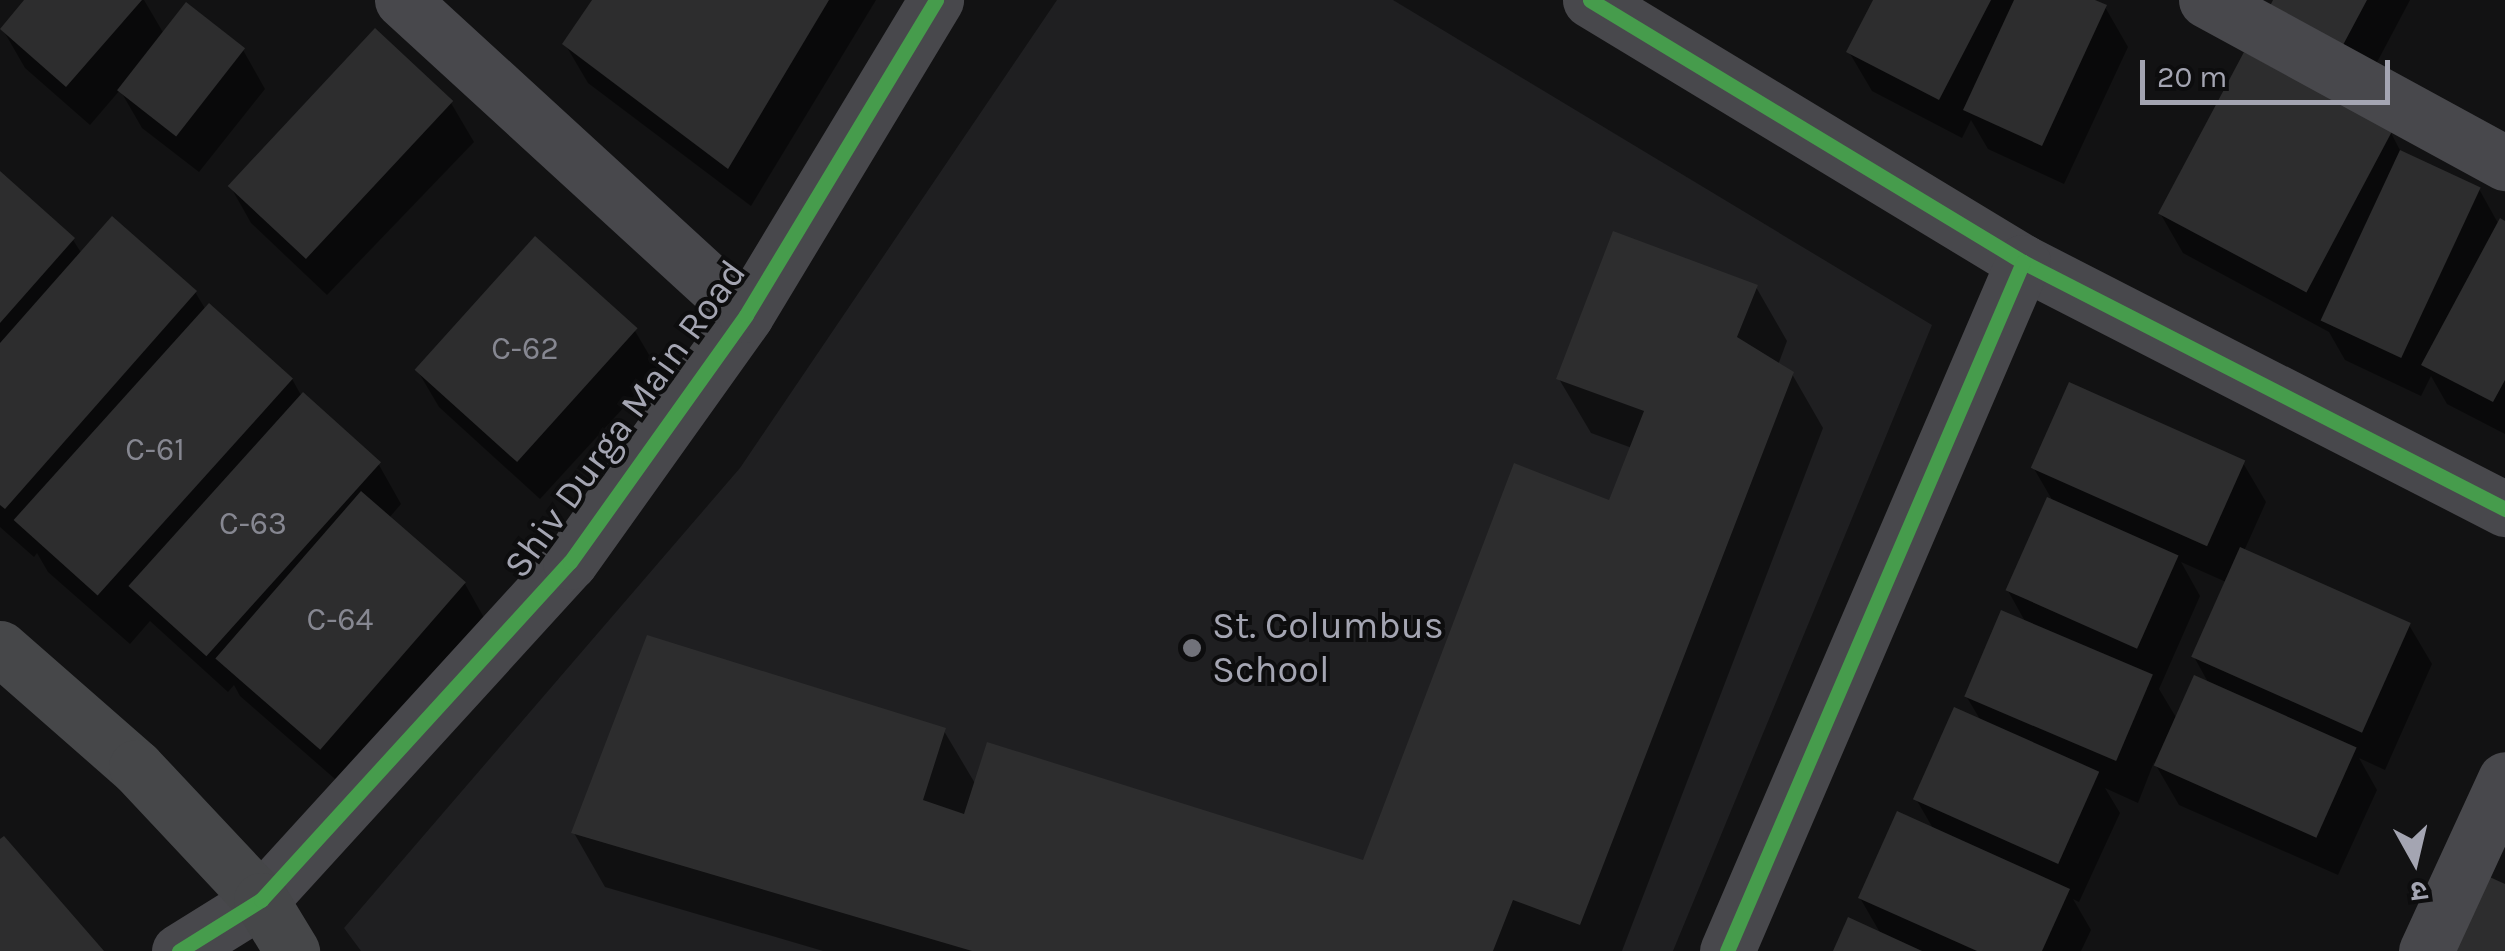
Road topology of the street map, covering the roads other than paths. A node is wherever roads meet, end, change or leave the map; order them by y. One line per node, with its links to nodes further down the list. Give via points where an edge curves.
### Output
1 (402, 0): 7 (street)
2 (936, 0): 7 (street, Shiv Durga Main Road)
3 (1590, 0): 6 (street)
4 (2206, 0): 5 (street)
5 (2505, 163)
6 (2024, 262): 8 (street); 14 (street)
7 (746, 316): 11 (street, Shiv Durga Main Road, via 570,562)
8 (2505, 509)
9 (0, 648): 11 (street, via 136,767)
10 (2505, 779): 15 (street)
11 (261, 900): 12 (street, Shiv Durga Main Road); 13 (street)
12 (179, 951)
13 (292, 951)
14 (1727, 951)
15 (2426, 951)

